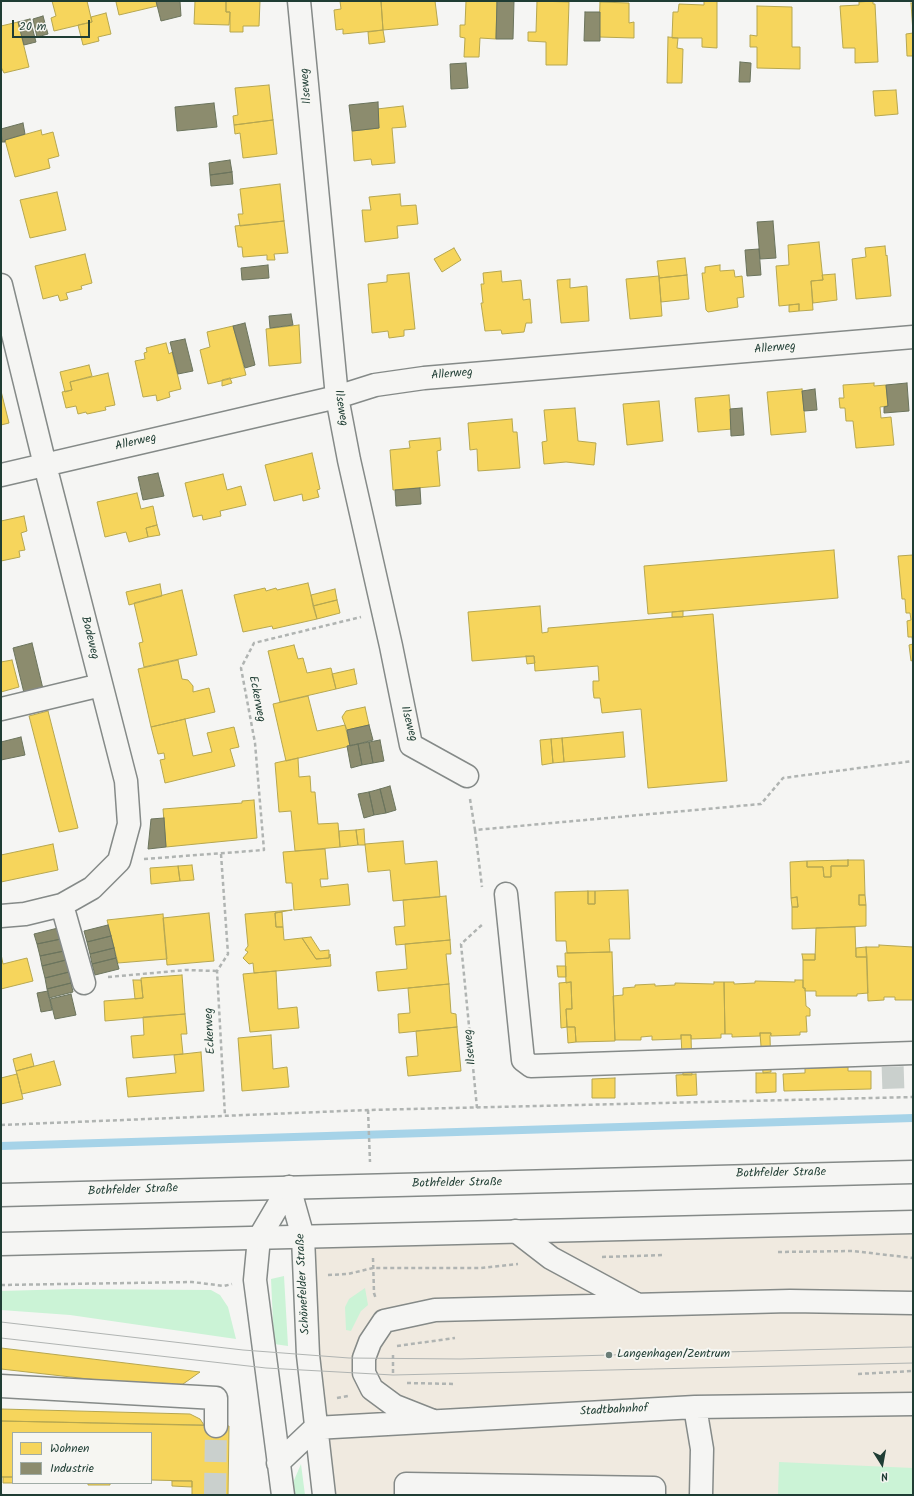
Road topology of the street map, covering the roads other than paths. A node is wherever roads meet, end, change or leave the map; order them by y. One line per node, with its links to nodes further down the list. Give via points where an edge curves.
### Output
1 (299, 1): 4 (street, Ilseweg)
2 (1, 285): 5 (street, Bodeweg)
3 (913, 337): 4 (street, Allerweg, via 424,378 375,386)
4 (337, 397): 5 (street, Allerweg); 9 (street, Ilseweg, via 411,745)
5 (44, 465): 6 (street, Allerweg); 7 (street, Bodeweg)
6 (1, 475)
7 (101, 685): 8 (street); 11 (street, Bodeweg, via 126,781 129,824 119,861 92,888)
8 (1, 709)
9 (467, 776)
10 (506, 894): 14 (street, via 523,1060 531,1066)
11 (62, 905): 12 (street, Bodeweg, via 25,914); 13 (street)
12 (1, 916)
13 (84, 982)
14 (913, 1053)
15 (913, 1172): 16 (street, Bothfelder Straße)
16 (289, 1187): 17 (street, Bothfelder Straße); 20 (street, Schönefelder Straße); 21 (street)
17 (1, 1195)
18 (913, 1222): 19 (street)
19 (516, 1231): 20 (street); 24 (street, via 552,1258)
20 (304, 1237): 21 (street); 30 (street, Schönefelder Straße, via 308,1355)
21 (259, 1238): 22 (street); 31 (street, via 255,1280)
22 (1, 1244)
23 (908, 1300): 24 (street)
24 (638, 1305): 28 (street, via 435,1310 384,1321 370,1342 364,1358 364,1374 372,1389 395,1406)
25 (1, 1386): 29 (street, via 216,1398)
26 (913, 1404): 27 (street, Stadtbahnhof)
27 (695, 1407): 28 (street, Stadtbahnhof); 36 (street, via 702,1449)
28 (433, 1421): 30 (street, Stadtbahnhof)
29 (216, 1426)
30 (315, 1428): 31 (street); 33 (street, Schönefelder Straße)
31 (278, 1463): 32 (street)
32 (283, 1495)
33 (324, 1495)
34 (406, 1495): 35 (street, via 406,1484 654,1488)
35 (654, 1495)
36 (701, 1495)

